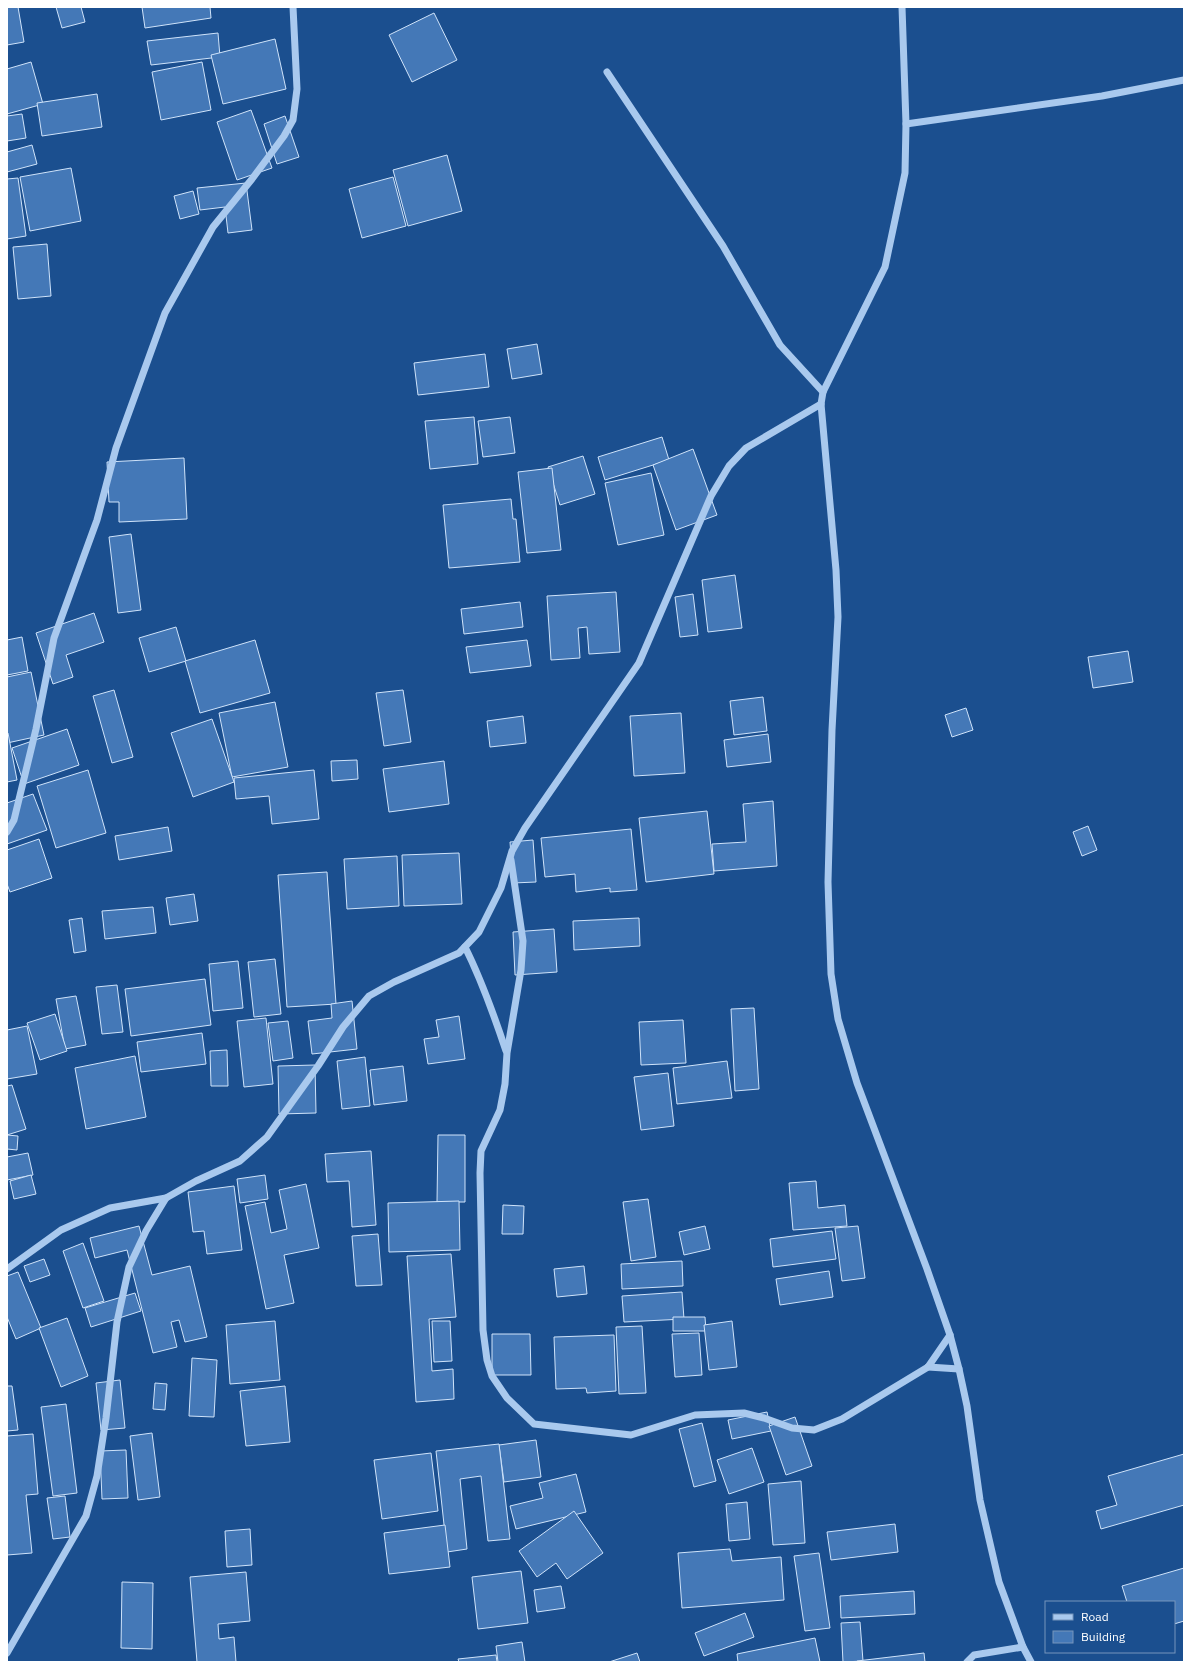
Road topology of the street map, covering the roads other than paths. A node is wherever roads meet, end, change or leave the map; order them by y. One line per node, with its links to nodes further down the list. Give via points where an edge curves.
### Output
1 (293, 7): 8 (street, via 297,89 292,120 284,136 213,227 165,313 116,448 97,520 54,638 14,820)
2 (902, 7): 5 (street)
3 (607, 72): 6 (street, via 723,246 780,345)
4 (1184, 80): 5 (street, via 1102,96)
5 (906, 124): 6 (street, via 905,173 885,267)
6 (823, 392): 7 (street)
7 (821, 404): 9 (street, via 746,448 729,466 711,496 639,663 525,828); 14 (street, via 838,617 828,882 831,974 838,1019 857,1083)
8 (7, 832)
9 (510, 856): 10 (street, via 498,895 479,932); 11 (street, via 523,941 521,970)
10 (465, 947): 11 (street, via 480,976); 12 (street, via 459,953 369,996 343,1028 266,1137 240,1161)
11 (507, 1053): 15 (street, via 500,1110 481,1151 483,1330 492,1376 507,1398 534,1424 631,1435 696,1415 744,1413 792,1428 814,1430 842,1419)
12 (166, 1198): 13 (street, via 110,1208 61,1230); 18 (street, via 146,1231 129,1267 117,1322 97,1476 86,1516)
13 (7, 1269)
14 (950, 1335): 15 (street); 16 (street)
15 (928, 1367): 16 (street)
16 (959, 1369): 17 (street, via 967,1406 980,1500 999,1582)
17 (1023, 1647): 19 (street, via 974,1656); 20 (street)
18 (7, 1652)
19 (967, 1662)
20 (1031, 1662)

